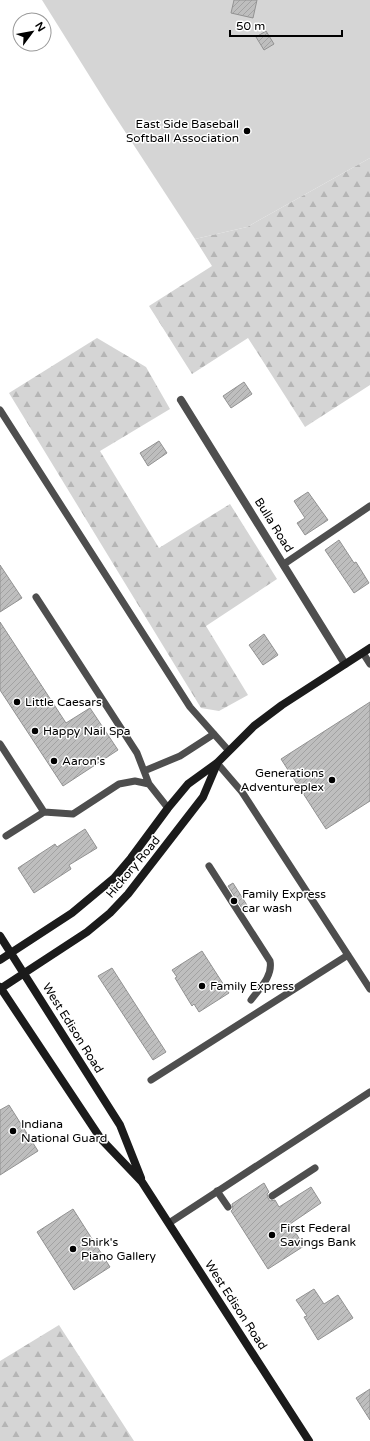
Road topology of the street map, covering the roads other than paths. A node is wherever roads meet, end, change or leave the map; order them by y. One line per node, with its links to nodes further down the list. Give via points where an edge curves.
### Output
1 (182, 400): 4 (street, Bulla Road)
2 (0, 410): 10 (lane, via 190,707)
3 (370, 506): 4 (lane)
4 (284, 564): 8 (street, Bulla Road)
5 (36, 596): 14 (lane, via 137,753)
6 (370, 648): 7 (main road, Hickory Road)
7 (363, 653): 8 (main road, Hickory Road); 9 (lane)
8 (345, 664): 12 (main road, Hickory Road, via 282,704 254,726)
9 (370, 664)
10 (214, 734): 12 (lane); 14 (lane, via 180,756)
11 (0, 744): 17 (lane)
12 (229, 751): 13 (main road, Hickory Road)
13 (217, 763): 16 (main road, Hickory Road, via 188,784); 22 (lane, via 242,792); 24 (main road, Hickory Road, via 203,797 146,874 128,894 110,913 86,932)
14 (144, 771): 15 (lane)
15 (149, 784): 16 (lane); 17 (lane, via 135,781 119,784 71,815)
16 (168, 808): 21 (main road, Hickory Road, via 114,878 72,913)
17 (44, 812): 18 (lane)
18 (6, 836)
19 (209, 866): 27 (lane, via 270,961 270,973)
20 (0, 936): 21 (main road, West Edison Road)
21 (11, 953): 23 (main road, Hickory Road); 24 (main road, West Edison Road)
22 (348, 955): 26 (lane); 28 (lane)
23 (0, 960)
24 (24, 973): 25 (main road, Hickory Road); 31 (main road, West Edison Road, via 120,1125)
25 (0, 988): 31 (main road, West Edison Road, via 101,1139)
26 (370, 989)
27 (251, 1000)
28 (151, 1080)
29 (370, 1092): 32 (lane)
30 (315, 1168): 33 (lane)
31 (142, 1182): 35 (main road, West Edison Road)
32 (217, 1191): 34 (lane); 35 (lane)
33 (272, 1196)
34 (228, 1207)
35 (168, 1222): 36 (main road, West Edison Road)
36 (309, 1441)

